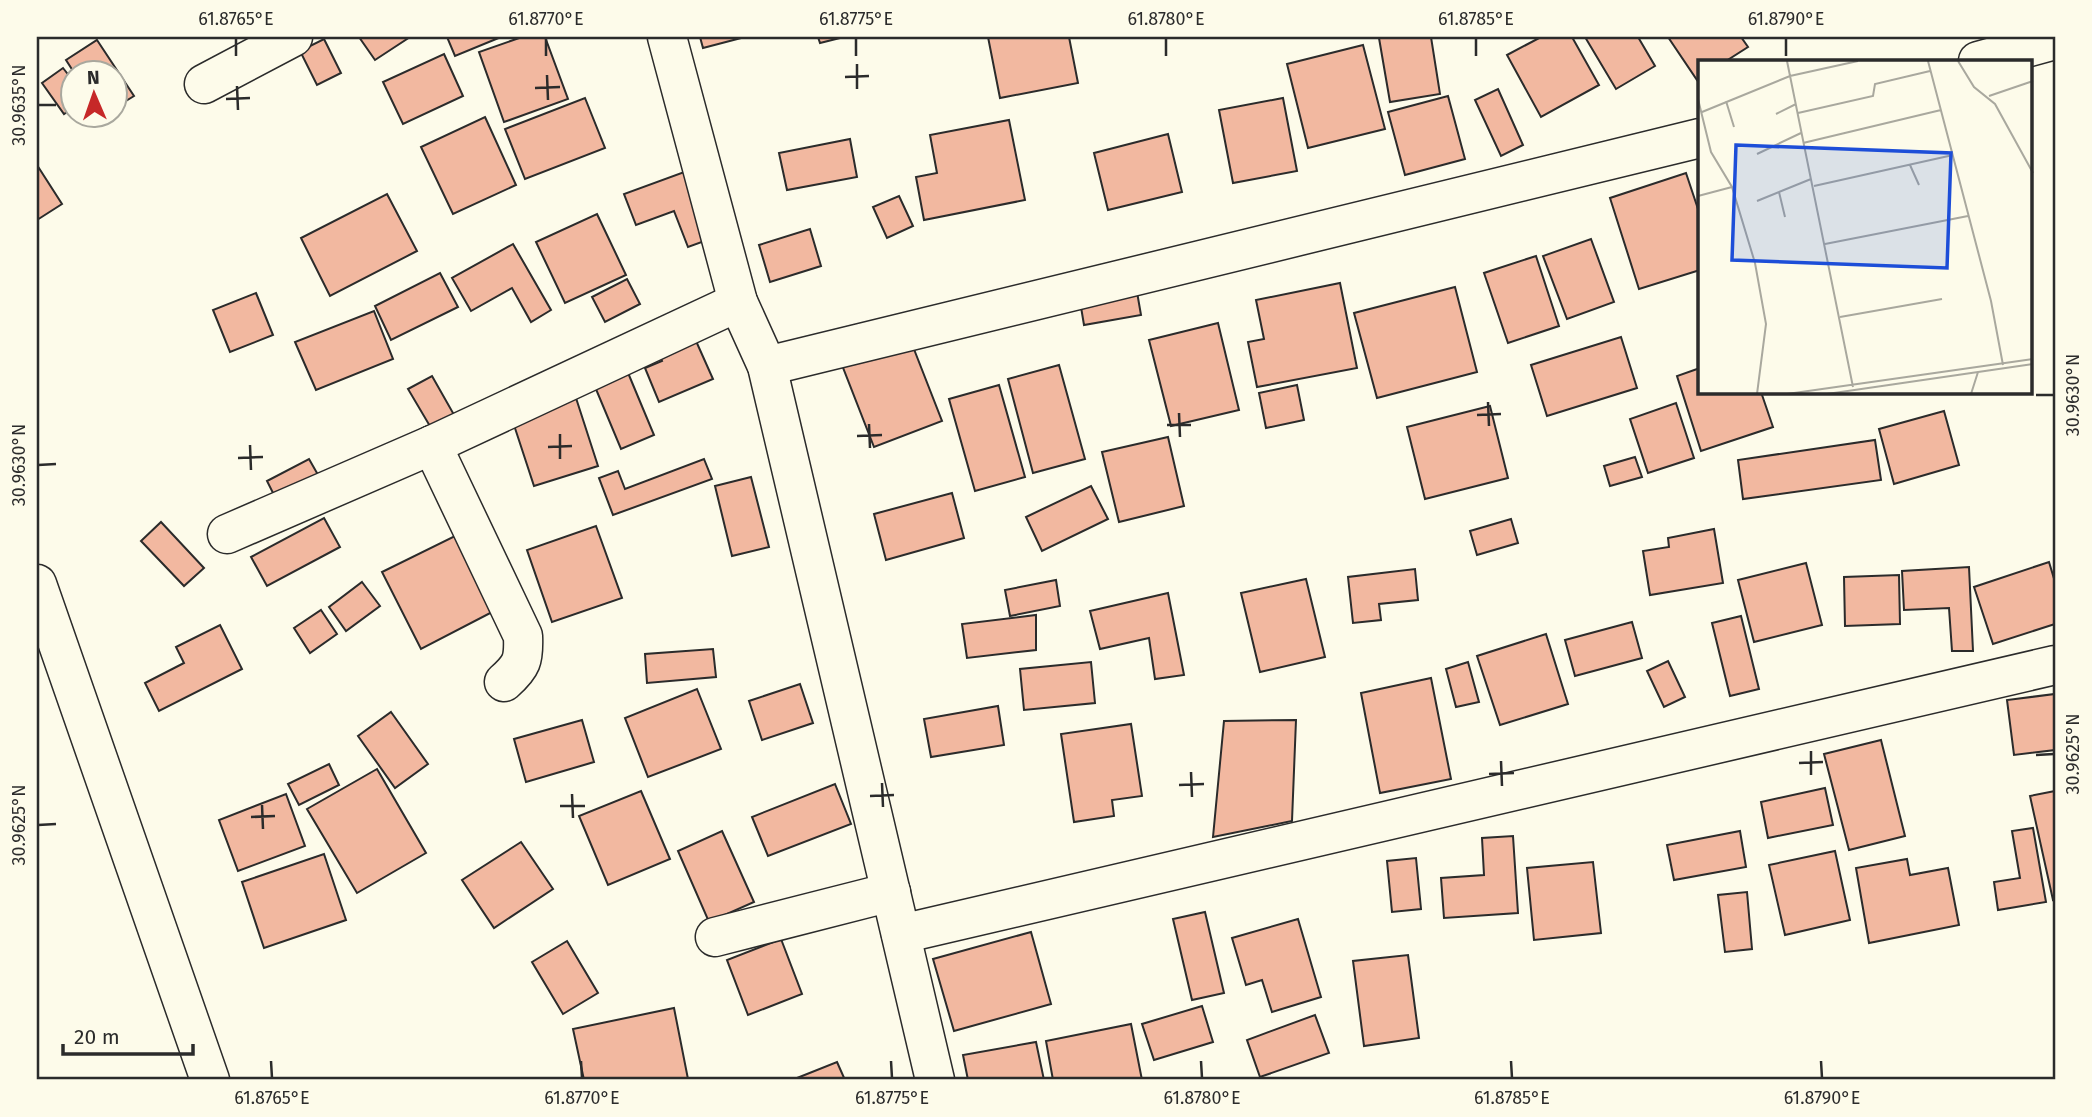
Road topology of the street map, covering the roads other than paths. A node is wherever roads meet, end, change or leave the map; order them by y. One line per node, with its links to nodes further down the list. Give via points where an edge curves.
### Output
1 (293, 37): 5 (street)
2 (667, 37): 7 (street)
3 (2055, 40): 4 (street)
4 (1982, 60)
5 (204, 83)
6 (1698, 142): 8 (street)
7 (738, 302): 8 (street); 9 (street)
8 (767, 366): 14 (street)
9 (432, 445): 10 (street); 13 (street, via 523,636 519,668)
10 (227, 534)
11 (37, 584): 17 (street)
12 (2055, 665): 15 (street)
13 (504, 682)
14 (891, 892): 15 (street); 16 (street)
15 (901, 934): 18 (street)
16 (715, 937)
17 (210, 1080)
18 (935, 1080)

